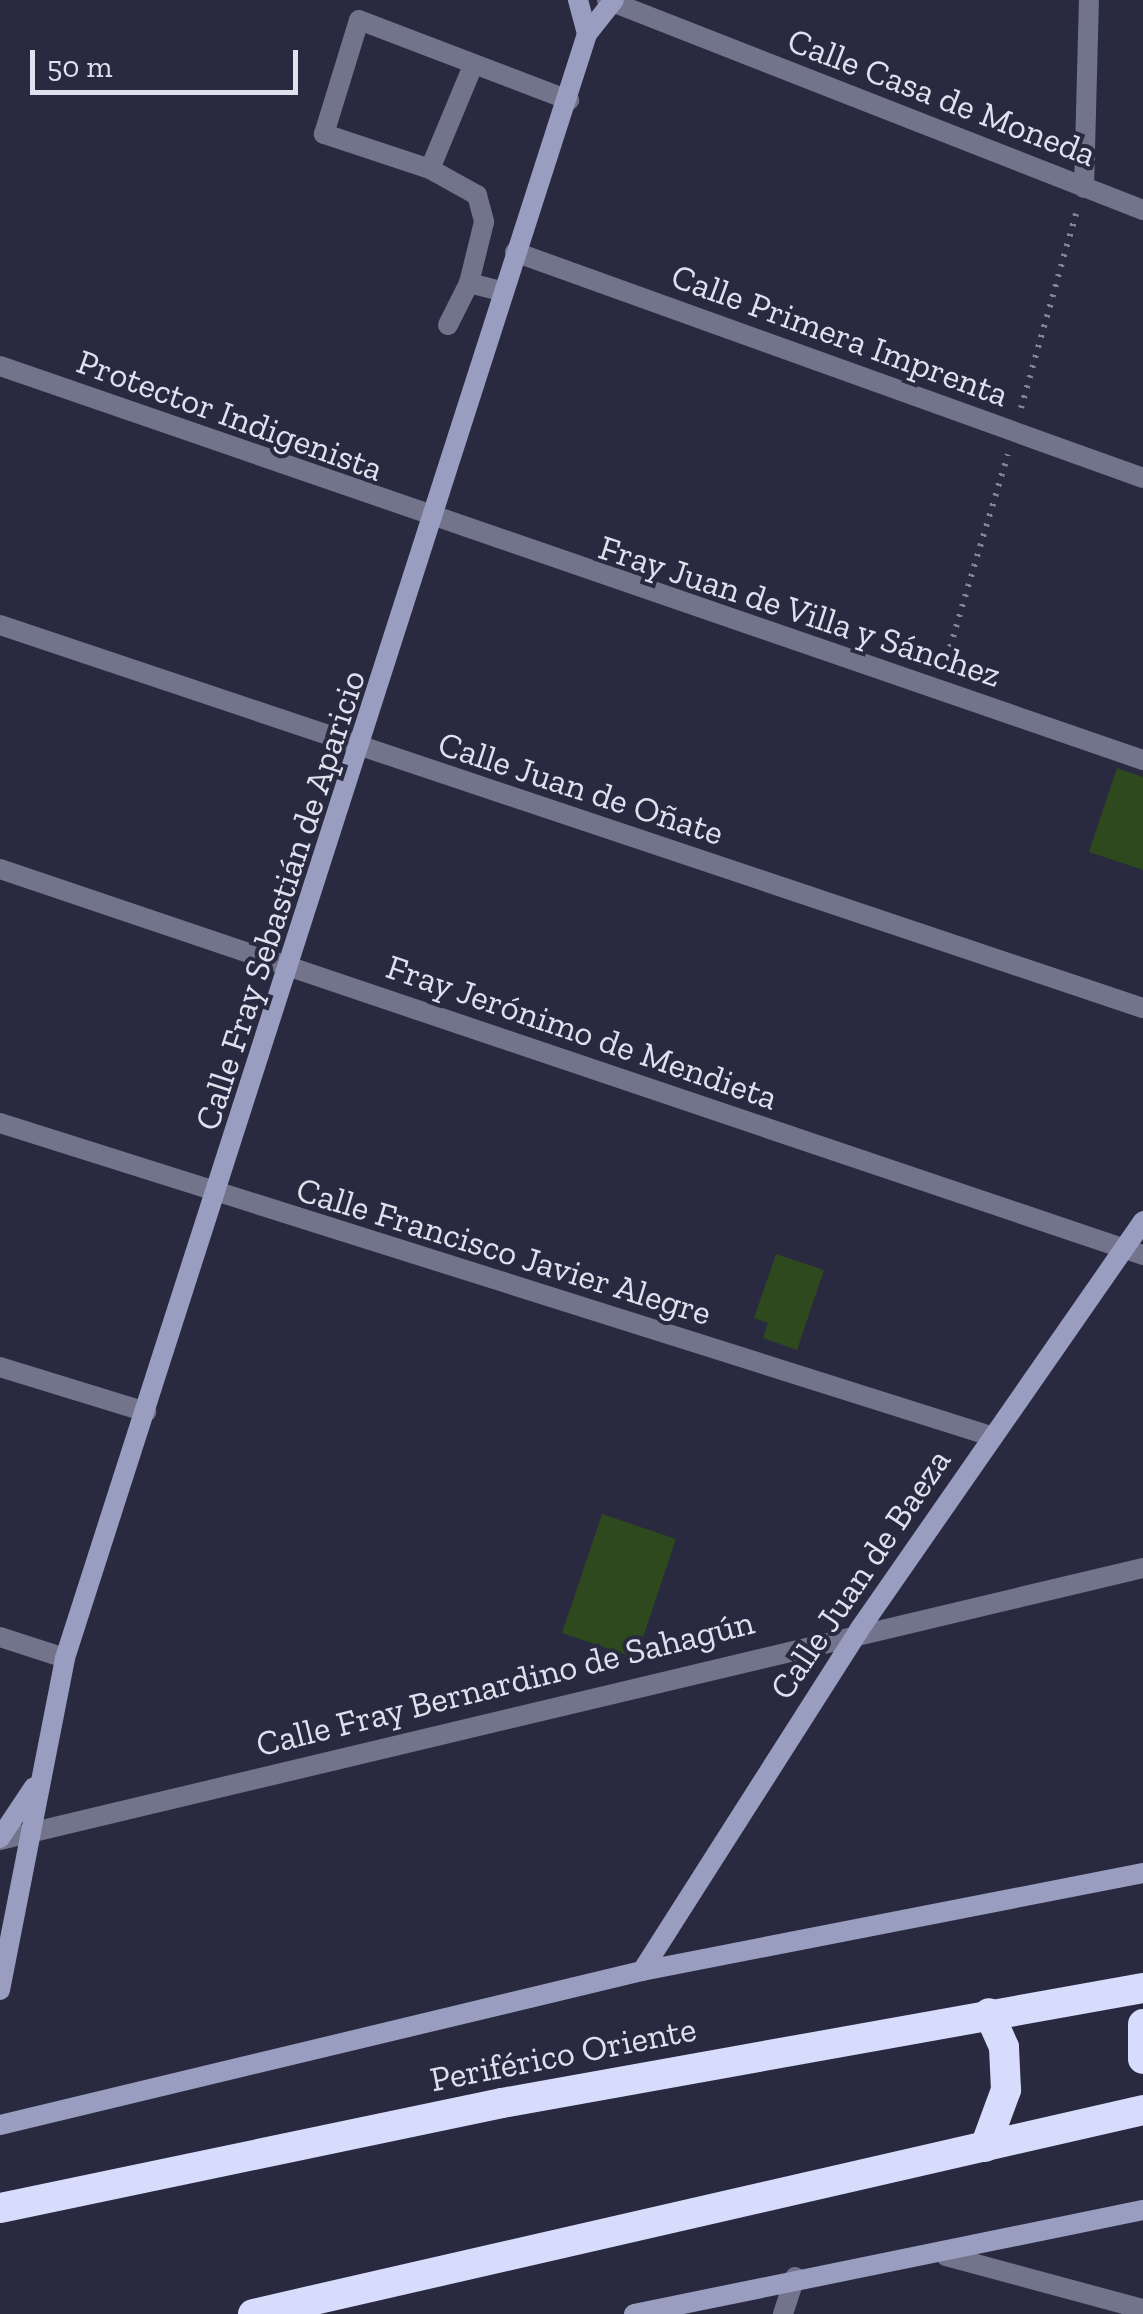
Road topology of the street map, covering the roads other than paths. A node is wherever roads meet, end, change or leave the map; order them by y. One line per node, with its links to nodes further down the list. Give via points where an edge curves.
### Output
1 (578, 0): 4 (street)
2 (1089, 0): 8 (street)
3 (611, 1): 4 (street, Calle Fray Sebastián de Aparicio); 8 (street, Calle Casa de Moneda)
4 (588, 34): 6 (street, Calle Fray Sebastián de Aparicio)
5 (472, 68): 6 (street); 7 (street); 7 (street, via 359,20 324,134)
6 (568, 100): 10 (street, Calle Fray Sebastián de Aparicio)
7 (430, 168): 11 (street, via 478,195 484,222)
8 (1084, 188): 9 (street, Calle Casa de Moneda)
9 (1143, 210)
10 (516, 252): 12 (street, Calle Fray Sebastián de Aparicio); 15 (street, Calle Primera Imprenta)
11 (469, 283): 12 (street); 13 (street)
12 (504, 292): 16 (street, Calle Fray Sebastián de Aparicio)
13 (448, 325)
14 (0, 366): 16 (street, Protector Indigenista)
15 (1143, 478)
16 (437, 524): 18 (street, Calle Fray Sebastián de Aparicio); 19 (street, Fray Juan de Villa y Sánchez)
17 (0, 625): 18 (street, Calle Juan de Oñate)
18 (364, 750): 21 (street, Calle Fray Sebastián de Aparicio); 22 (street, Calle Juan de Oñate)
19 (1143, 760)
20 (0, 869): 21 (street, Fray Jerónimo de Mendieta)
21 (292, 968): 24 (street, Calle Fray Sebastián de Aparicio); 26 (street, Fray Jerónimo de Mendieta)
22 (1143, 1008)
23 (0, 1123): 24 (street, Calle Francisco Javier Alegre)
24 (217, 1196): 28 (street, Calle Fray Sebastián de Aparicio); 29 (street, Calle Francisco Javier Alegre)
25 (1143, 1220): 26 (street, Calle Juan de Baeza)
26 (1133, 1252): 29 (street, Calle Juan de Baeza)
27 (0, 1367): 28 (street)
28 (146, 1412): 33 (street, Calle Fray Sebastián de Aparicio)
29 (991, 1436): 31 (street, Calle Juan de Baeza)
30 (1143, 1568): 31 (street, Calle Fray Bernardino de Sahagún)
31 (858, 1630): 35 (street, Calle Fray Bernardino de Sahagún); 38 (street, Calle Juan de Baeza)
32 (0, 1637): 33 (street)
33 (66, 1658): 34 (street, Calle Fray Sebastián de Aparicio)
34 (35, 1786): 35 (street, Calle Fray Sebastián de Aparicio); 36 (street, Calle Fray Sebastián de Aparicio)
35 (34, 1832): 36 (street, Calle Fray Bernardino de Sahagún); 40 (street, Calle Fray Sebastián de Aparicio)
36 (0, 1839)
37 (1143, 1872): 38 (street)
38 (642, 1971): 45 (street)
39 (1143, 1988): 41 (highway, Periférico Oriente)
40 (0, 1990)
41 (989, 2014): 46 (highway, via 1004,2047 1006,2090); 47 (highway, Periférico Oriente)
42 (1143, 2024): 43 (highway)
43 (1143, 2059)
44 (1143, 2110): 46 (highway)
45 (0, 2125)
46 (984, 2147): 52 (highway)
47 (0, 2208)
48 (1143, 2210): 49 (street)
49 (946, 2256): 50 (street); 51 (street)
50 (795, 2277): 53 (street); 54 (street)
51 (1143, 2309)
52 (252, 2314)
53 (634, 2314)
54 (783, 2314)

